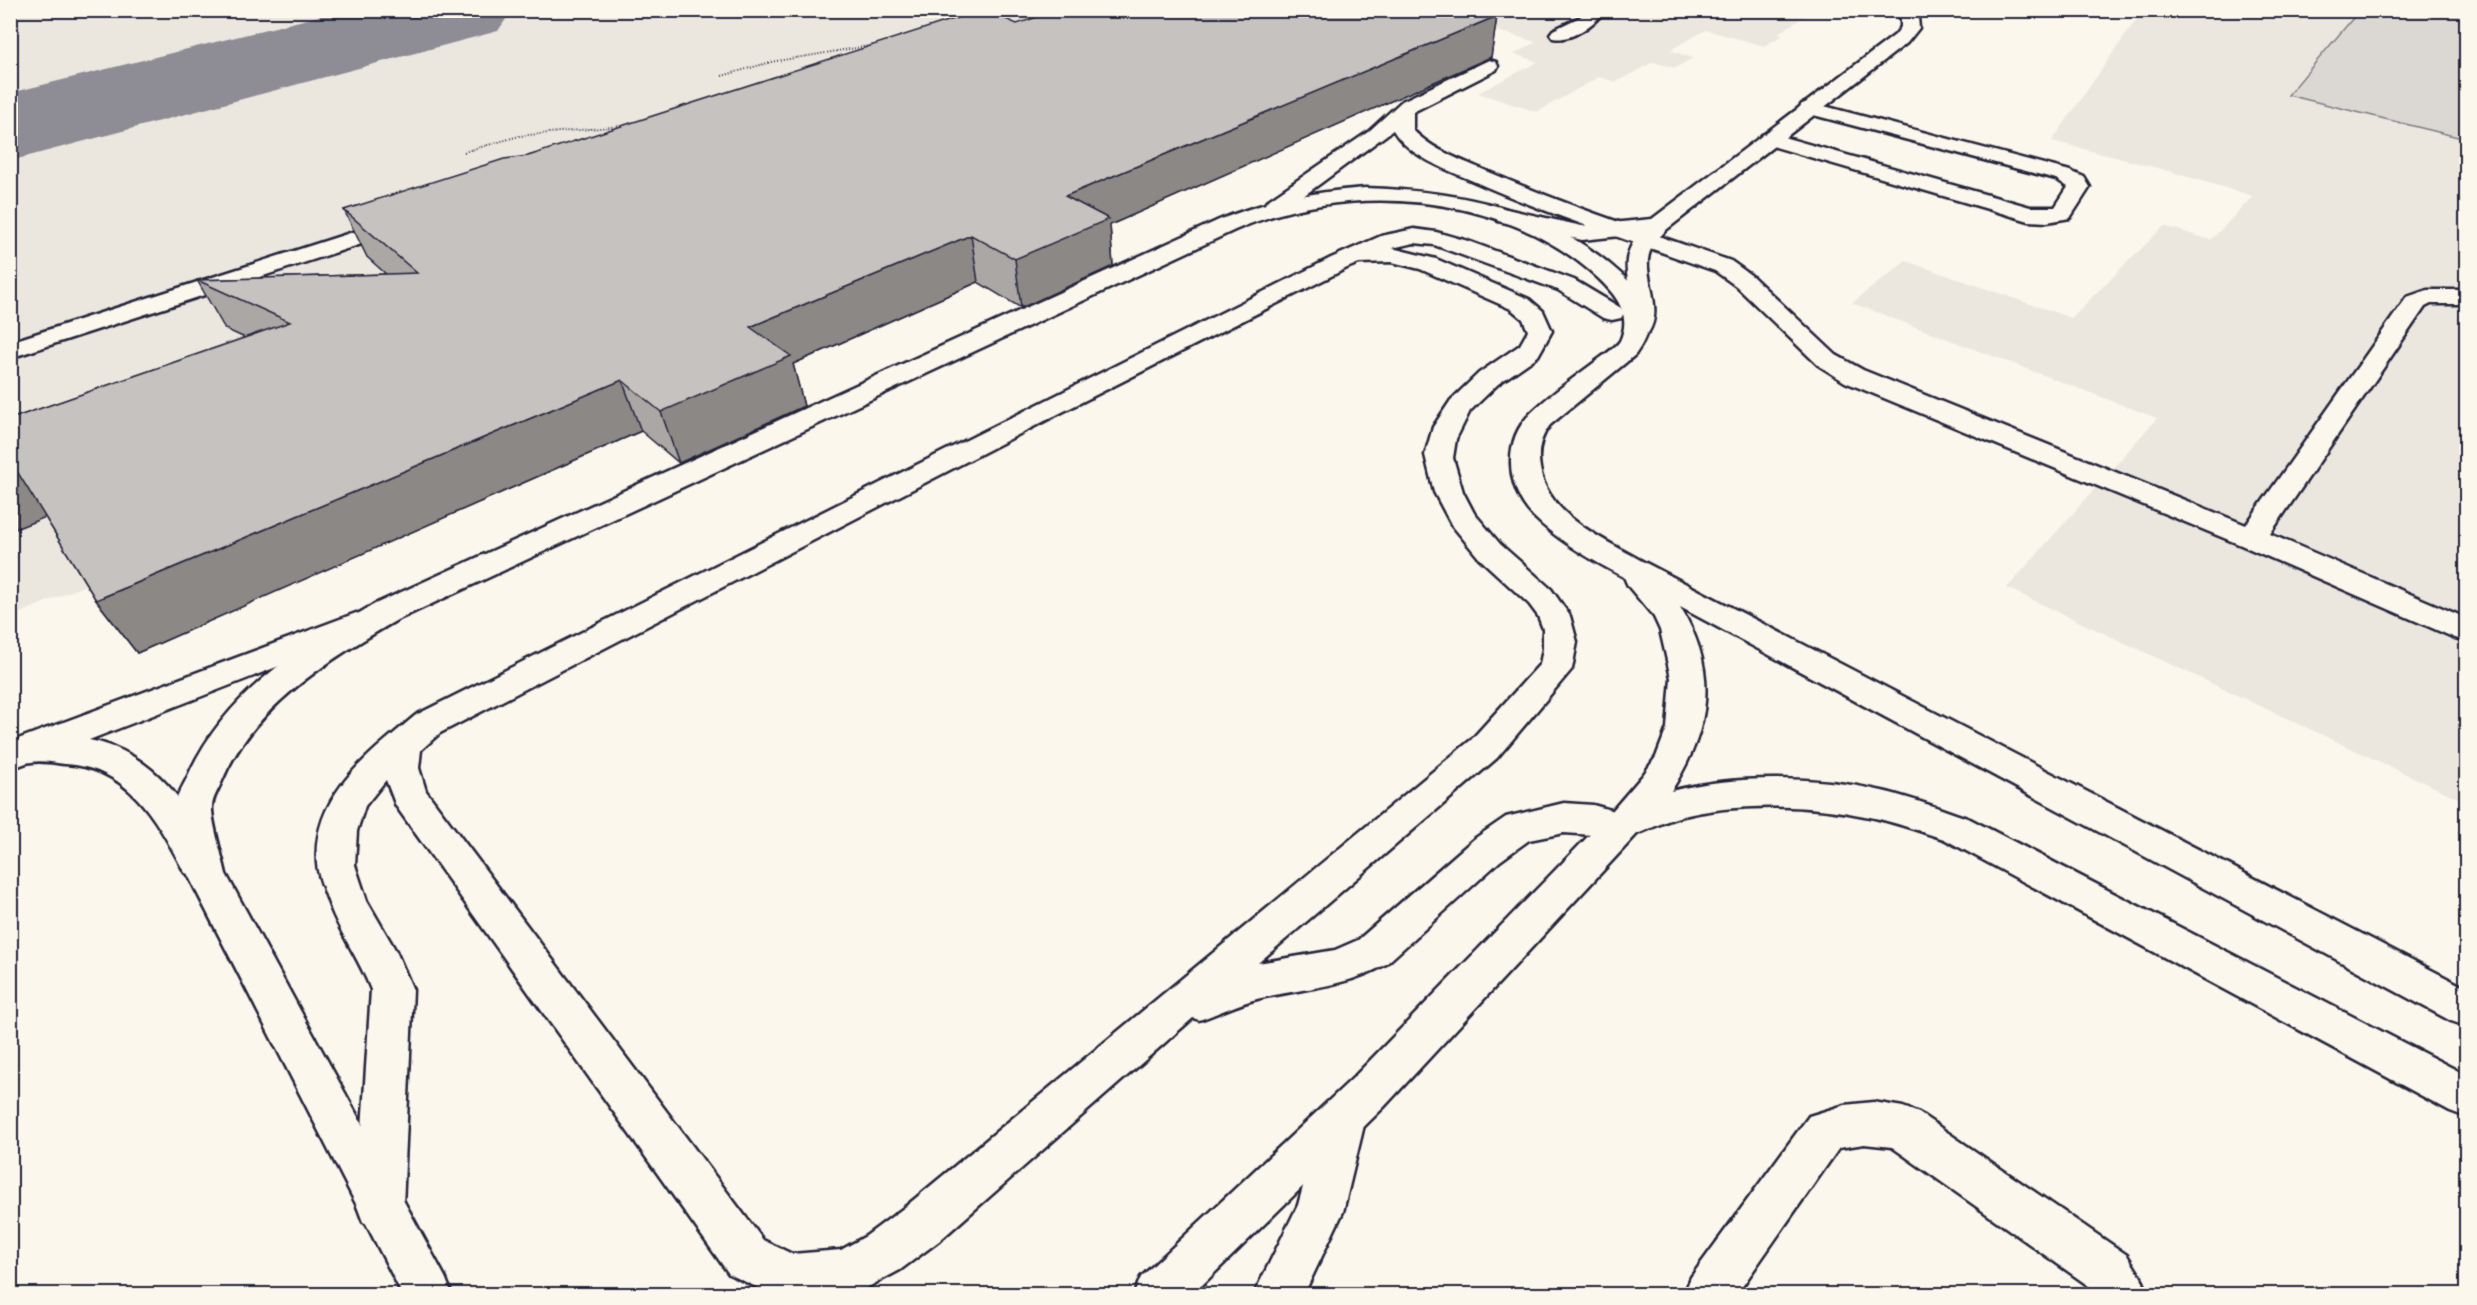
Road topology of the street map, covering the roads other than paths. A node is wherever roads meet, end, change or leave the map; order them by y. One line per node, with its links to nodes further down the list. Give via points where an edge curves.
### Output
1 (1597, 10): 3 (street, via 1586,21)
2 (1898, 10): 5 (street, via 1909,17 1910,28 1901,39)
3 (1559, 34)
4 (1489, 66): 6 (street, via 1420,97)
5 (1809, 108): 7 (street); 7 (street, via 2063,175 2079,187 2062,213 2029,214)
6 (1403, 111): 8 (street, via 1375,136); 11 (street, via 1401,122 1412,141 1444,160 1535,200)
7 (1769, 139): 12 (street)
8 (1275, 206): 9 (street, via 1349,195 1412,195); 20 (street)
9 (1496, 213): 11 (street, via 1582,233); 15 (street, via 1570,243 1591,258 1627,294)
10 (419, 217): 16 (street)
11 (1620, 230): 12 (street)
12 (1652, 232): 15 (street, via 1639,249 1637,267 1643,302); 18 (street, via 1723,266 1827,360 1854,376)
13 (1363, 253): 17 (street, via 1401,238 1436,239 1566,285 1612,313 1620,340); 22 (street, via 463,705); 27 (street, via 1416,259 1520,304 1534,316 1540,331 1536,343 1527,354 1464,397 1446,429 1438,454 1448,495 1472,531 1541,597 1555,618 1561,654 1555,669 1484,749)
14 (2466, 297): 18 (street, via 2435,296 2416,302)
15 (1639, 328): 17 (street, via 1634,340)
16 (10, 350)
17 (1617, 357): 19 (street, via 1540,419 1528,435 1524,456 1528,484 1543,509 1580,538)
18 (2252, 538): 21 (street)
19 (1631, 568): 24 (street, via 1668,615 1681,642 1689,704 1680,744 1664,775); 26 (street)
20 (386, 612): 23 (street); 25 (street, via 337,640 293,672 254,705 215,754 193,806)
21 (2466, 630)
22 (404, 743): 27 (street, via 401,768 409,796 746,1257 790,1278 846,1274 883,1254); 30 (street, via 349,800 338,831 336,864 350,905 392,990)
23 (22, 752): 25 (street, via 101,755 142,779 170,812)
24 (1619, 826): 27 (street, via 1564,818 1519,827 1487,850 1372,952 1350,965 1237,986 1184,1010); 28 (street, via 1661,808 1742,795 1846,799 1895,808 1978,839); 29 (street)
25 (207, 875): 30 (street)
26 (2466, 1008)
27 (1136, 1041)
28 (2466, 1097)
29 (1344, 1117): 33 (street); 34 (street, via 1320,1212)
30 (380, 1206): 32 (street)
31 (2126, 1287): 35 (street, via 1903,1128 1877,1122 1851,1123 1825,1131)
32 (428, 1294)
33 (1158, 1294)
34 (1278, 1294)
35 (1708, 1294)

